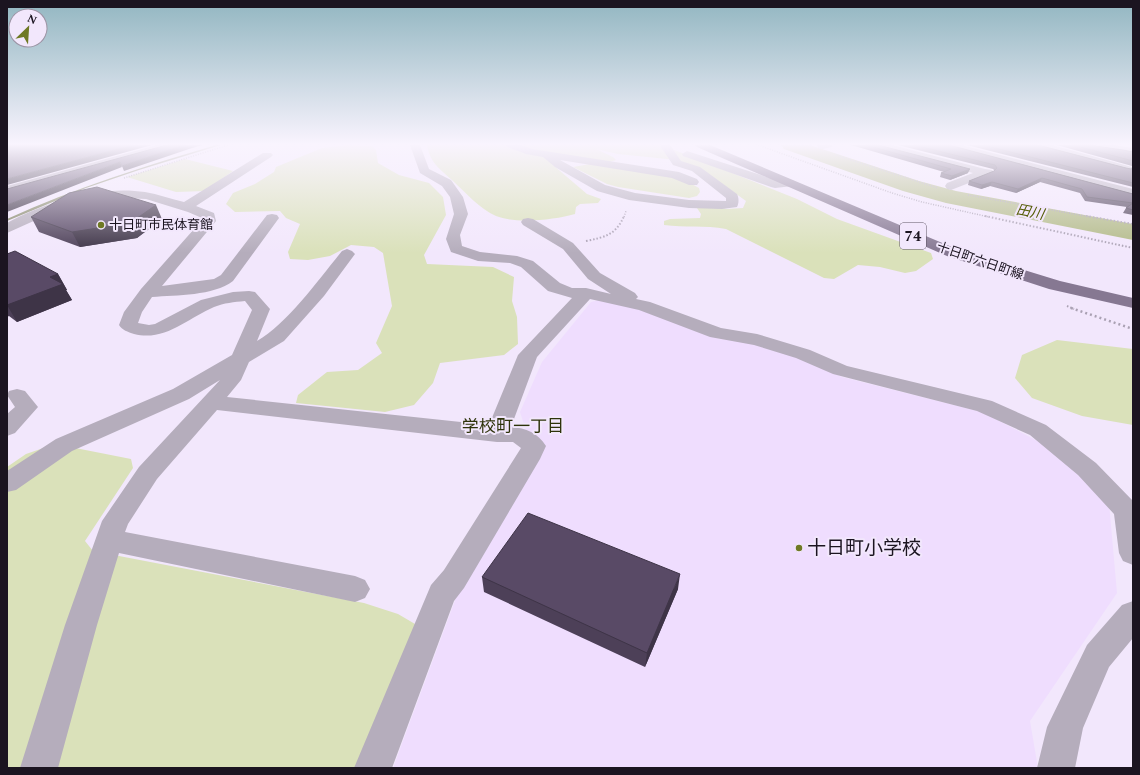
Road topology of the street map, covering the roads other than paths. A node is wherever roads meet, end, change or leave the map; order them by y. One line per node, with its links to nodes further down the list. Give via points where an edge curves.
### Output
1 (50, 181): 16 (street)
2 (226, 181): 20 (street)
3 (445, 181): 26 (street, via 456,192 461,213 452,241 456,249 478,256 512,259 527,264 554,287 570,293)
4 (589, 181): 18 (street, via 601,188 634,197)
5 (692, 181): 18 (street, via 707,193)
6 (712, 181): 18 (street, via 732,197 732,204)
7 (767, 181): 12 (street, via 775,184)
8 (785, 181): 12 (main road, 十日町六日町線 / 74)
9 (964, 181): 14 (street)
10 (1087, 181): 13 (street)
11 (1098, 181): 13 (street)
12 (789, 183): 27 (main road, 十日町六日町線 / 74, via 953,253 1055,285)
13 (1094, 183): 15 (street)
14 (951, 186)
15 (1133, 193)
16 (9, 197)
17 (31, 203): 19 (street)
18 (690, 204)
19 (50, 206): 20 (street, via 99,196 132,194); 23 (street)
20 (185, 207): 25 (street, via 209,216 209,221)
21 (272, 218): 25 (street, via 228,278 220,283)
22 (528, 222): 28 (street, via 568,246 594,276)
23 (7, 229)
24 (347, 254): 29 (street, via 318,292 277,337)
25 (147, 293): 29 (street, via 133,312 128,325 138,330 166,326 224,297 249,296 261,309)
26 (586, 293): 28 (street); 33 (street, via 528,355)
27 (1133, 303)
28 (644, 306): 36 (street, via 717,333 757,340 803,354 840,370 984,406 1038,430 1086,468 1127,511)
29 (241, 358): 31 (street, via 231,380); 34 (street, via 181,394 64,445)
30 (10, 395): 32 (street, via 27,407)
31 (210, 402): 33 (street); 35 (street, via 148,473 115,521)
32 (7, 428)
33 (497, 434): 40 (street, via 525,437 534,446 454,579 442,594)
34 (7, 483)
35 (109, 540): 37 (street); 39 (street)
36 (1133, 553)
37 (355, 589)
38 (1133, 615): 41 (street, via 1098,656 1065,727)
39 (38, 768)
40 (373, 768)
41 (1056, 768)

